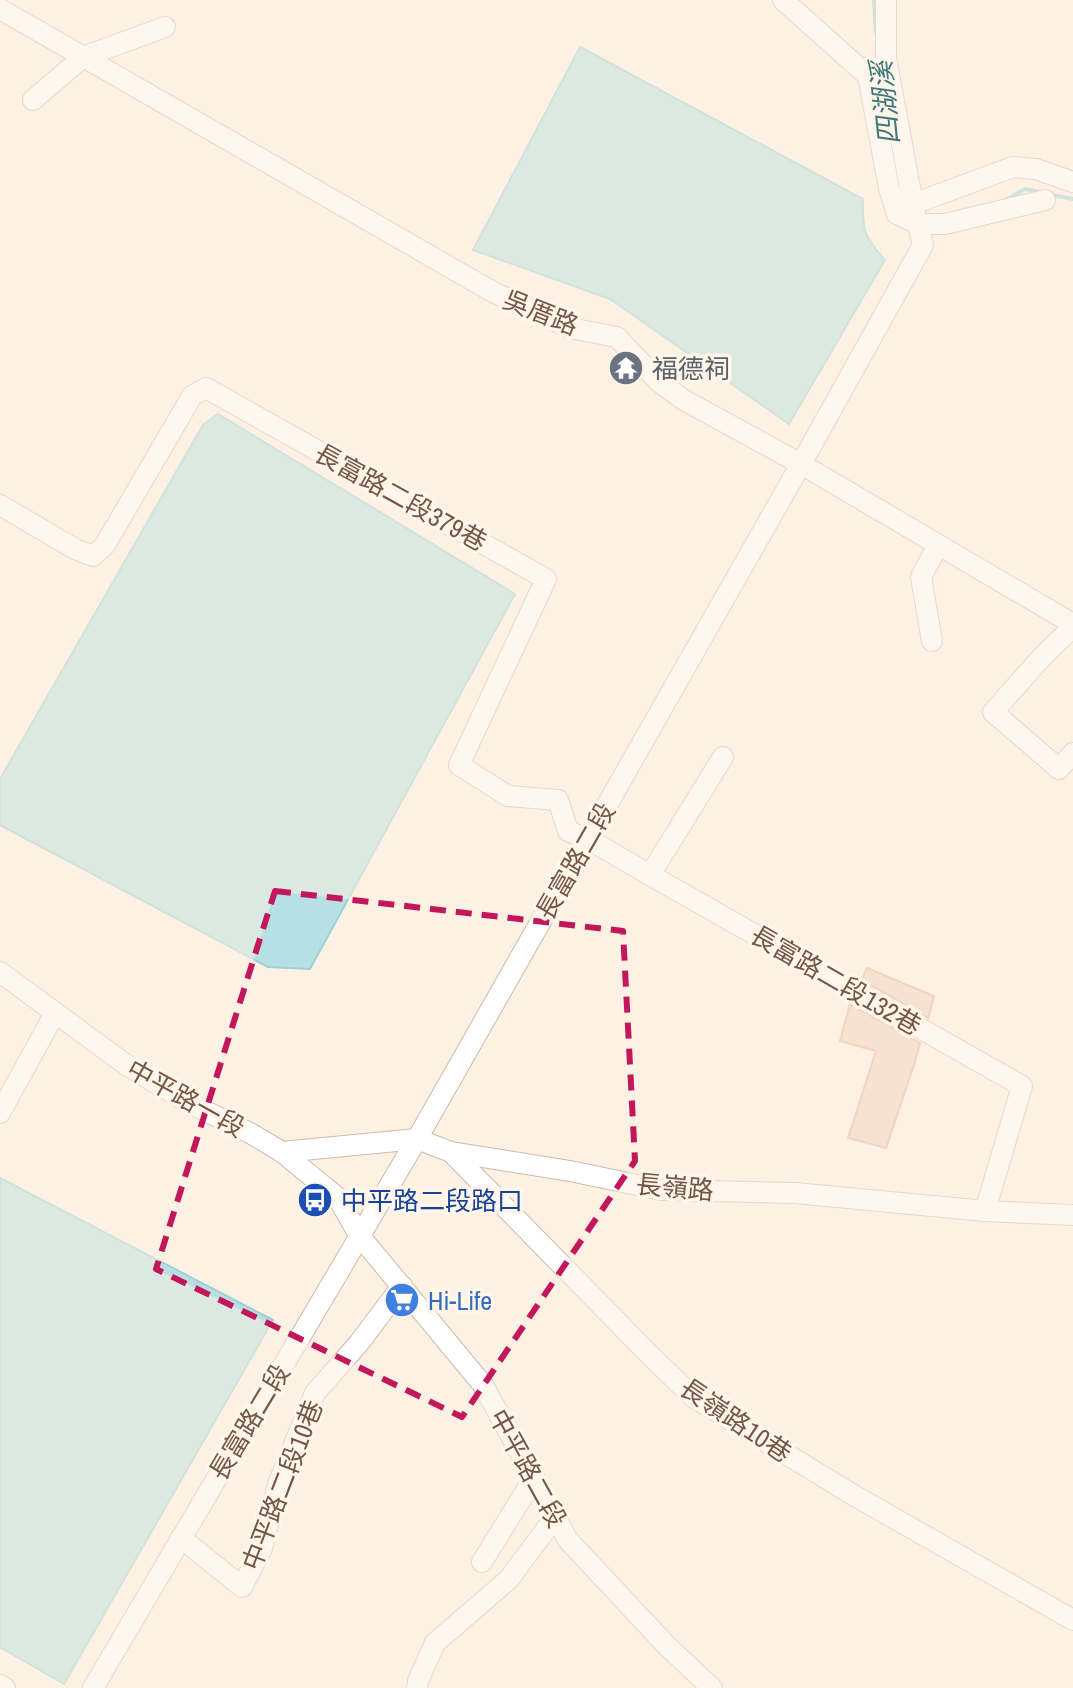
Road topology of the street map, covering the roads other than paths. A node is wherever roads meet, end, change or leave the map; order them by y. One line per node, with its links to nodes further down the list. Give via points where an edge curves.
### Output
1 (783, 0): 9 (street, via 868,76 897,214)
2 (886, 0): 9 (street, 長富路二段, via 886,58)
3 (0, 9): 5 (street, 吳厝路)
4 (165, 27): 5 (street)
5 (83, 57): 6 (street); 10 (street, 吳厝路, via 493,292 570,328 617,337 684,400)
6 (33, 100)
7 (1073, 182): 9 (street, via 1013,167)
8 (1045, 200): 9 (street, via 945,224)
9 (916, 214): 10 (street, 長富路二段, via 923,245)
10 (801, 464): 12 (street, 吳厝路); 17 (street, 長富路二段)
11 (0, 505): 17 (street, 長富路二段379巷, via 93,556 105,545 192,396 206,388 546,579 459,765 508,796 558,800 568,831)
12 (938, 545): 13 (street, 吳厝路); 14 (street, via 921,577)
13 (1073, 625): 15 (street, via 993,712 1059,769)
14 (932, 641)
15 (1073, 753)
16 (723, 757): 18 (street)
17 (588, 839): 18 (street, 長富路二段132巷); 22 (street, 長富路二段)
18 (650, 875): 25 (street, 長富路二段132巷, via 1022,1086)
19 (0, 972): 20 (street, 中平路一段)
20 (55, 1013): 21 (street); 23 (street, 中平路一段, via 185,1101)
21 (0, 1113)
22 (417, 1139): 23 (street, 長嶺路); 24 (street, 長嶺路); 27 (street, 長富路二段)
23 (282, 1152): 27 (street, 中平路一段, via 338,1198)
24 (451, 1152): 25 (street, 長嶺路, via 661,1190 795,1193); 33 (street, 長嶺路10巷, via 693,1397)
25 (985, 1211): 26 (street, 長嶺路)
26 (1073, 1215)
27 (359, 1235): 28 (street, 中平路二段); 31 (street, 長富路二段)
28 (402, 1286): 29 (street, 中平路二段, via 483,1385); 31 (street, 中平路二段10巷, via 315,1393 278,1484 262,1548 242,1587)
29 (534, 1478): 30 (street, 中平路二段); 32 (street)
30 (555, 1517): 35 (street, via 509,1579 435,1643); 36 (street, 中平路二段, via 568,1540)
31 (181, 1538): 34 (street, 長富路二段)
32 (482, 1562)
33 (1073, 1620)
34 (93, 1688)
35 (417, 1688)
36 (712, 1688)

